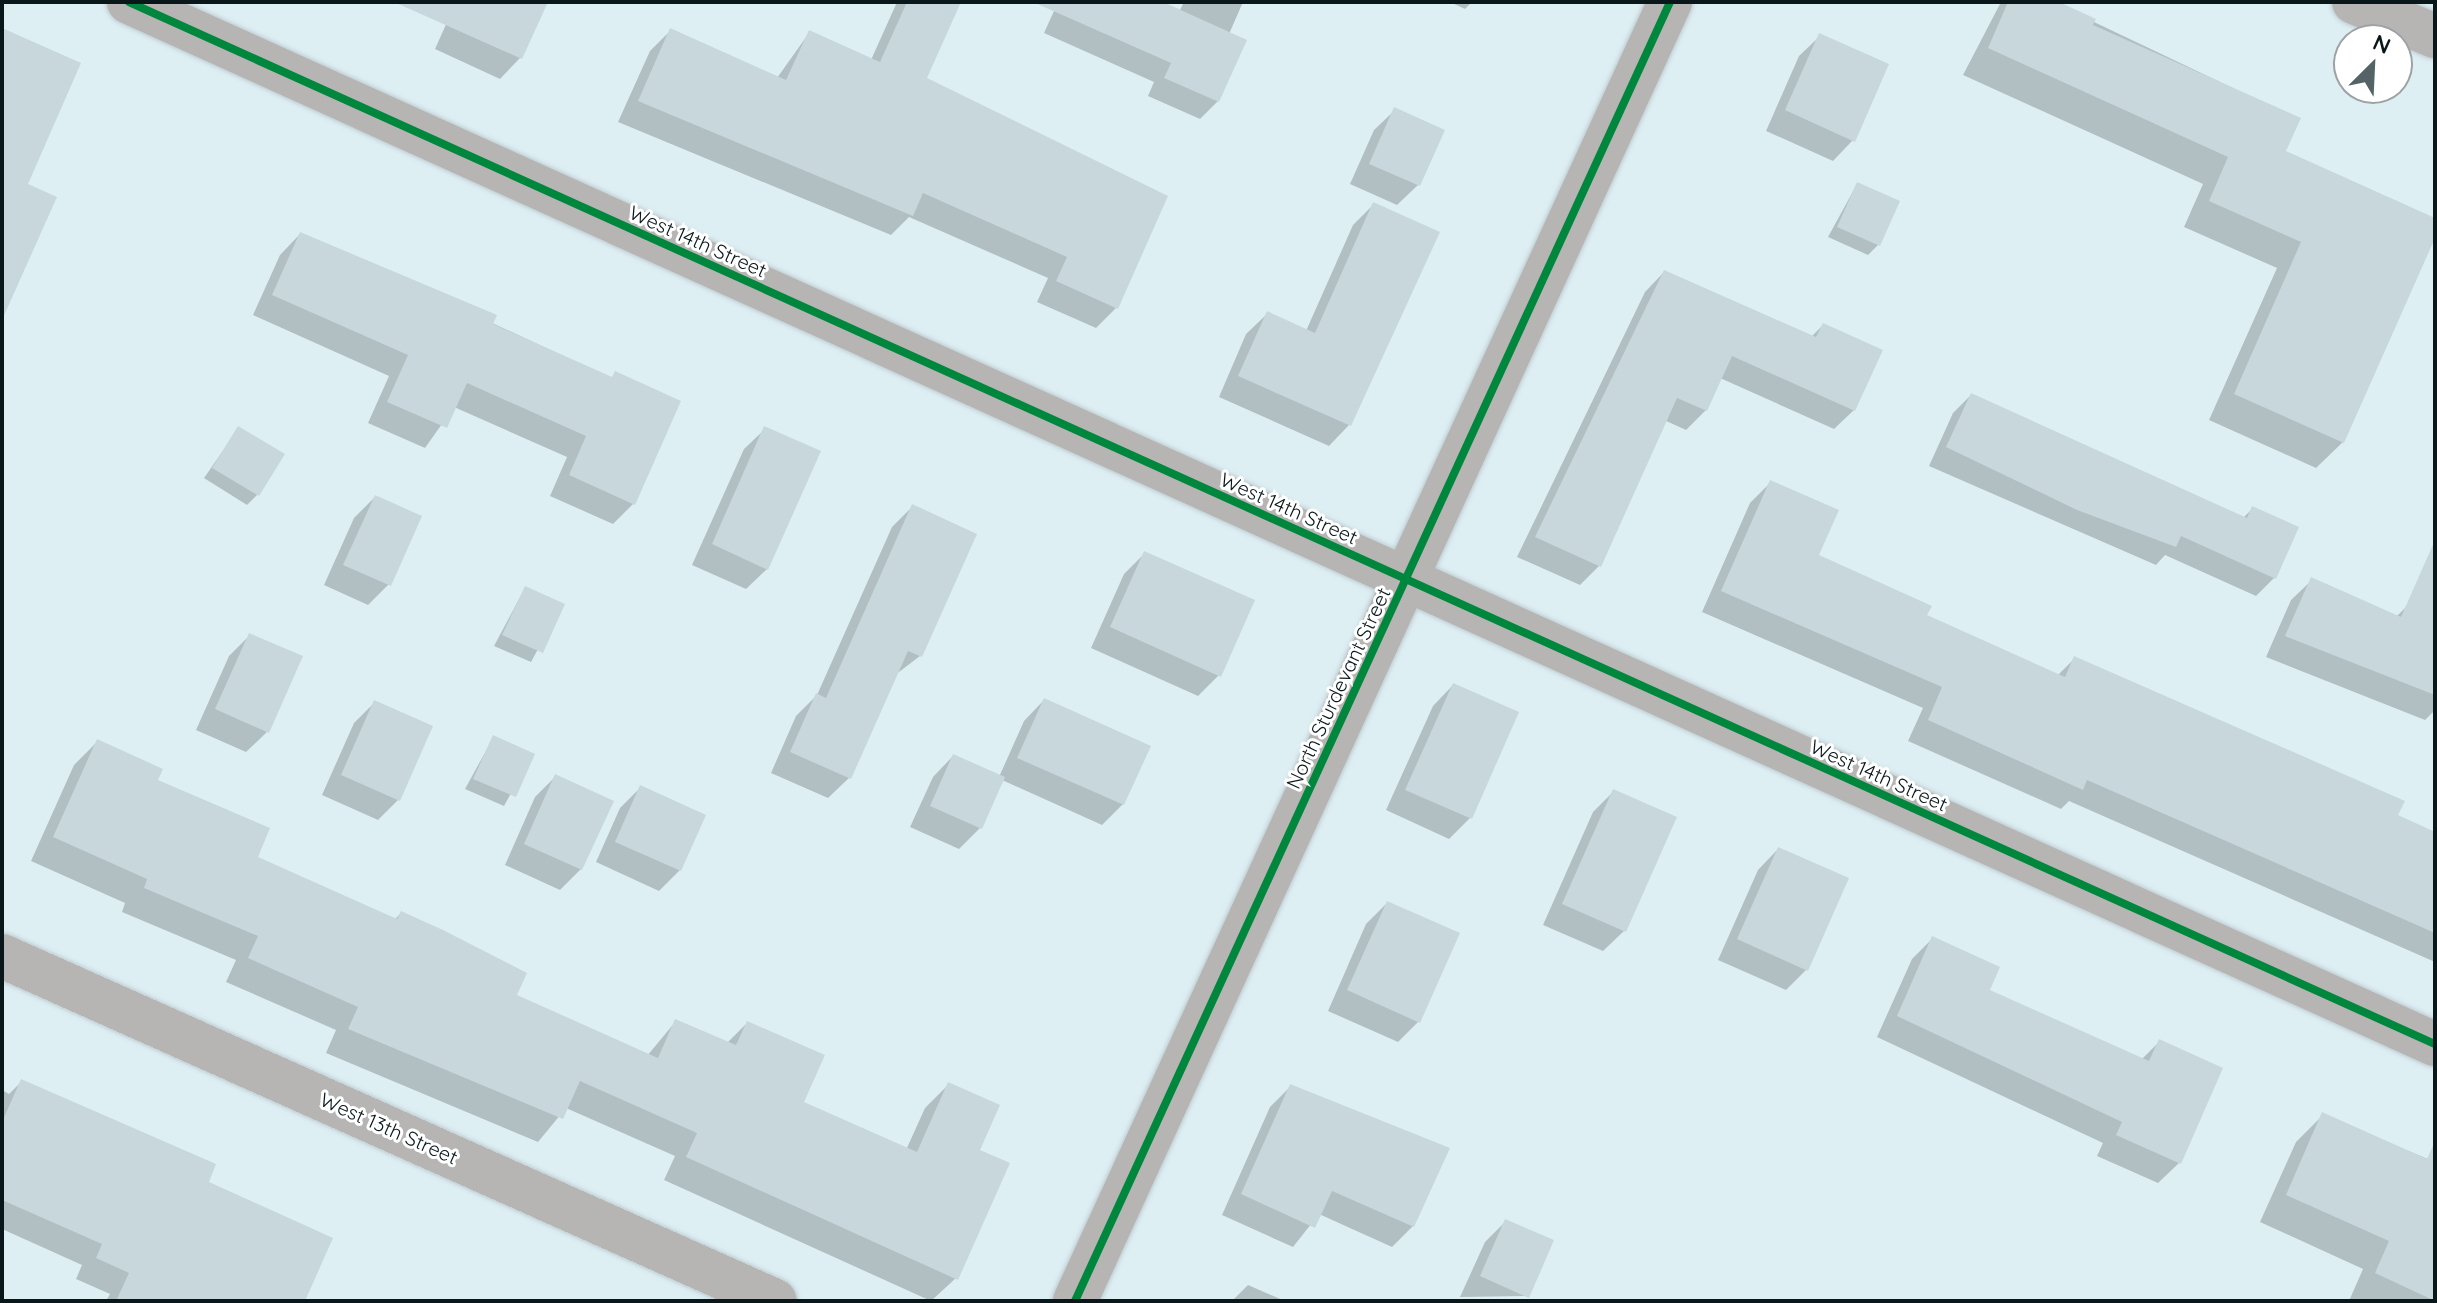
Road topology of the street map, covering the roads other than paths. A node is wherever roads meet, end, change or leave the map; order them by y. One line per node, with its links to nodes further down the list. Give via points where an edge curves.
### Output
1 (129, 2): 5 (street, West 14th Street)
2 (1670, 2): 5 (street, North Sturdevant Street)
3 (2354, 2): 4 (street)
4 (2435, 36)
5 (1405, 579): 7 (street, West 14th Street); 9 (street, North Sturdevant Street)
6 (2, 956): 8 (street, West 13th Street)
7 (2435, 1044)
8 (775, 1301)
9 (1075, 1301)

